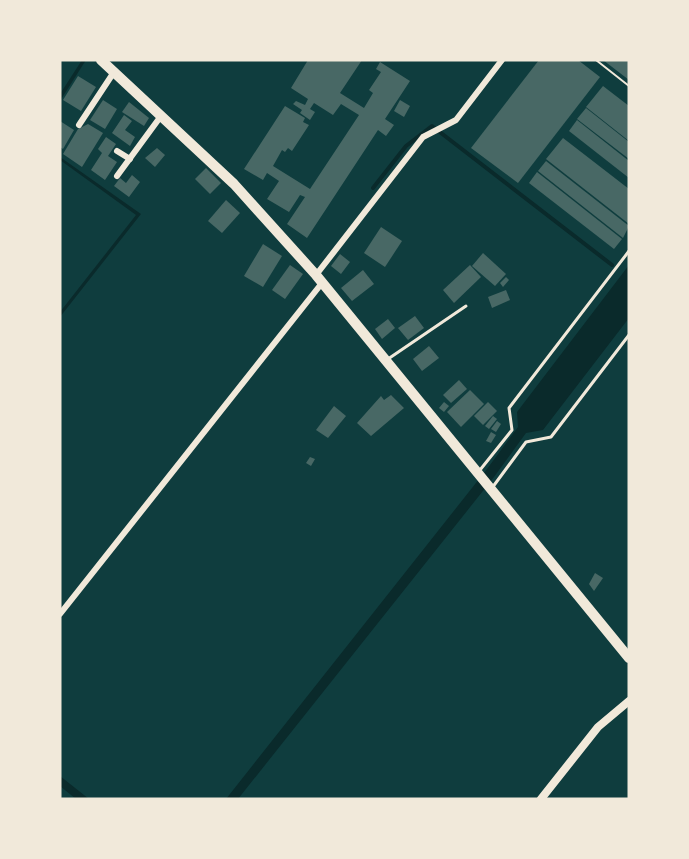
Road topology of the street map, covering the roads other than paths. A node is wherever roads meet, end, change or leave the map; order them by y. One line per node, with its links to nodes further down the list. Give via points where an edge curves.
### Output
1 (101, 60): 3 (main road)
2 (502, 60): 10 (street, via 456,120 423,137)
3 (114, 72): 4 (main road); 5 (street)
4 (161, 116): 7 (street); 10 (main road, via 234,184)
5 (79, 125)
6 (117, 151): 7 (street)
7 (130, 159): 8 (street)
8 (117, 176)
9 (629, 251): 14 (lane, via 508,408 512,430)
10 (319, 279): 13 (main road); 16 (street)
11 (466, 306): 13 (lane)
12 (629, 335): 15 (lane, via 551,437 526,442)
13 (386, 361): 14 (main road)
14 (477, 473): 15 (main road)
15 (491, 490): 17 (main road)
16 (60, 614)
17 (629, 658)
18 (629, 701): 19 (street, via 598,727)
19 (540, 799)

